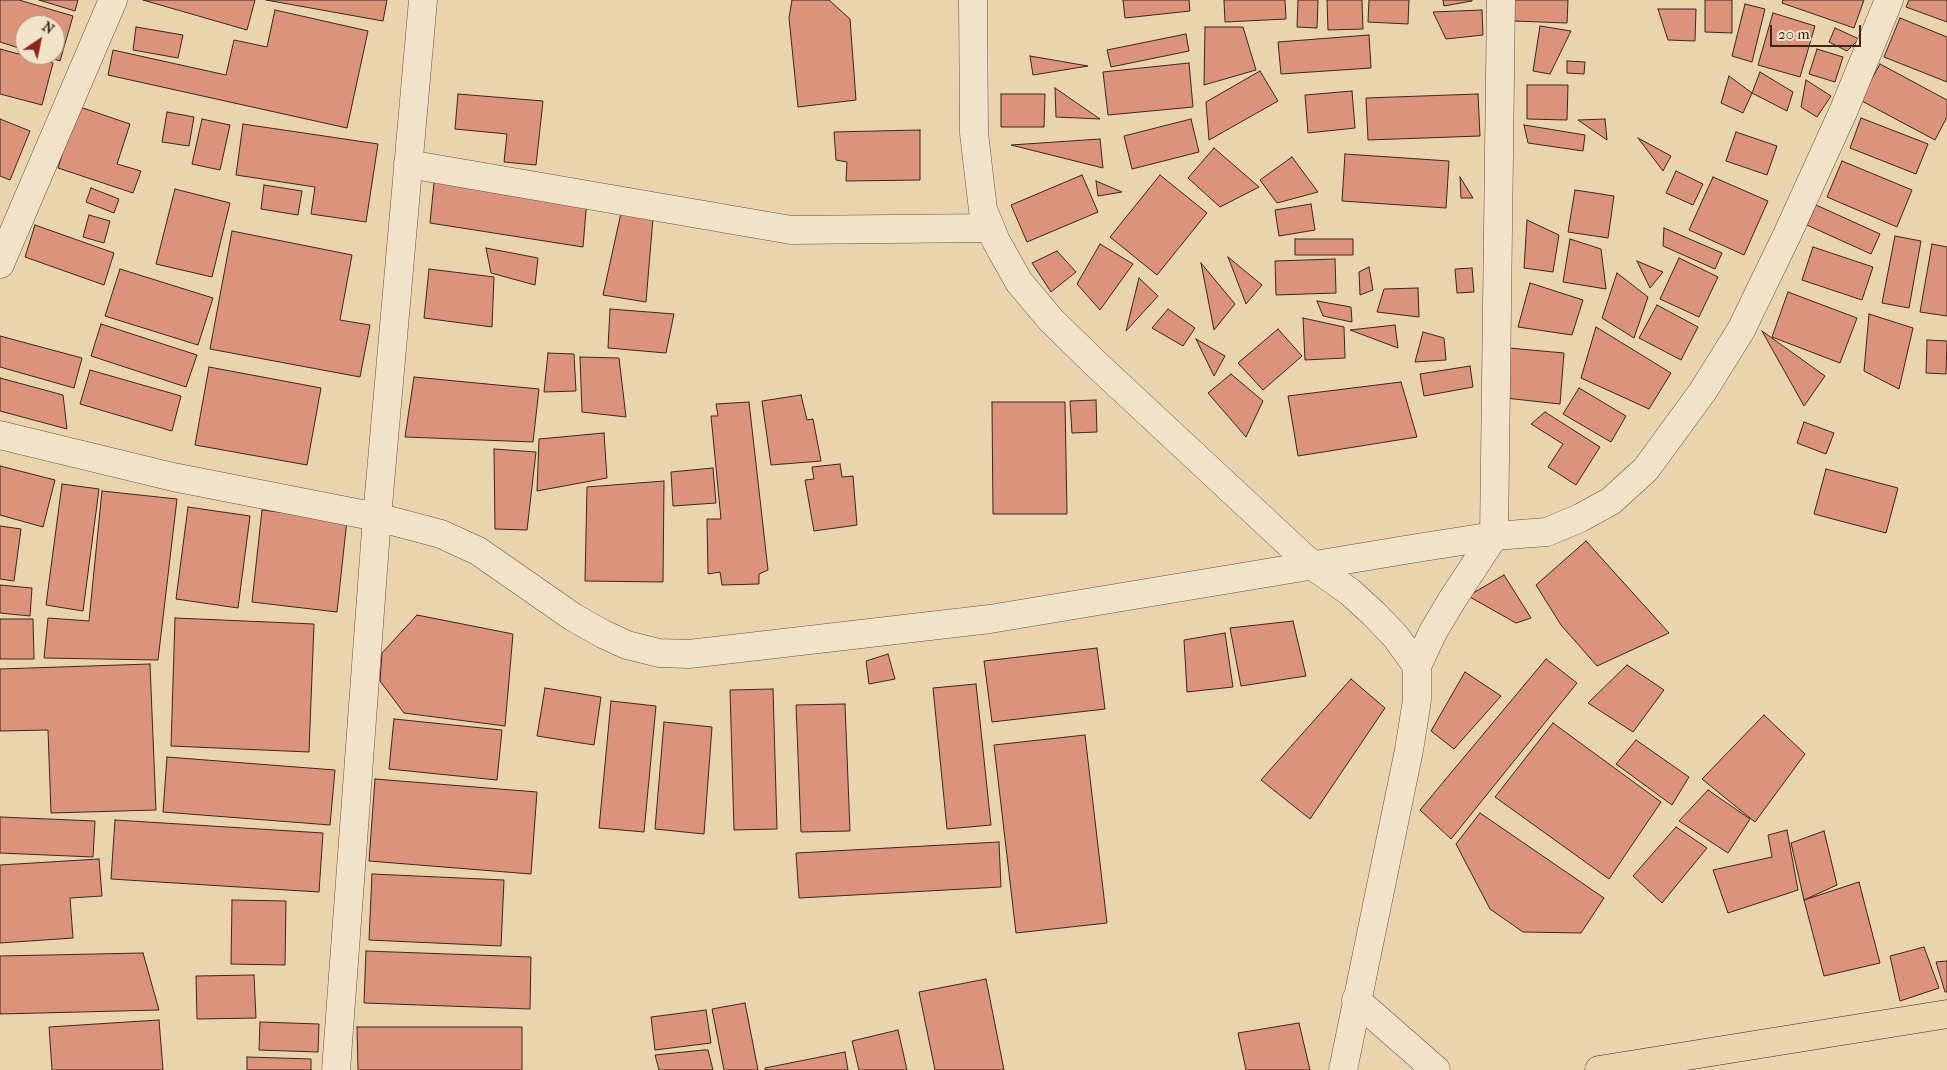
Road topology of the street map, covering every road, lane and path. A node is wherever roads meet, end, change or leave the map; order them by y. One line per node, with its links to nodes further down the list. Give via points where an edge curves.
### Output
1 (113, 0): 8 (street)
2 (423, 0): 6 (street)
3 (973, 0): 7 (street, via 974,133 983,210)
4 (1500, 0): 11 (street)
5 (1889, 0): 11 (street, via 1839,121 1745,321 1688,413 1646,468 1611,501 1547,532)
6 (408, 164): 7 (street, via 791,230); 10 (street)
7 (990, 228): 12 (street, via 1019,282 1051,320)
8 (0, 264)
9 (0, 435): 10 (street, via 173,477)
10 (377, 517): 12 (street, via 441,534 478,551 603,634 627,646 659,653 689,654 990,619); 16 (street)
11 (1494, 536): 12 (street); 13 (street, via 1433,632)
12 (1313, 566): 13 (street, via 1374,614)
13 (1417, 666): 14 (street, via 1417,700 1409,750)
14 (1356, 1000): 17 (street); 18 (street)
15 (1947, 1014): 19 (highway)
16 (336, 1070)
17 (1344, 1070)
18 (1436, 1070)
19 (1599, 1070)

